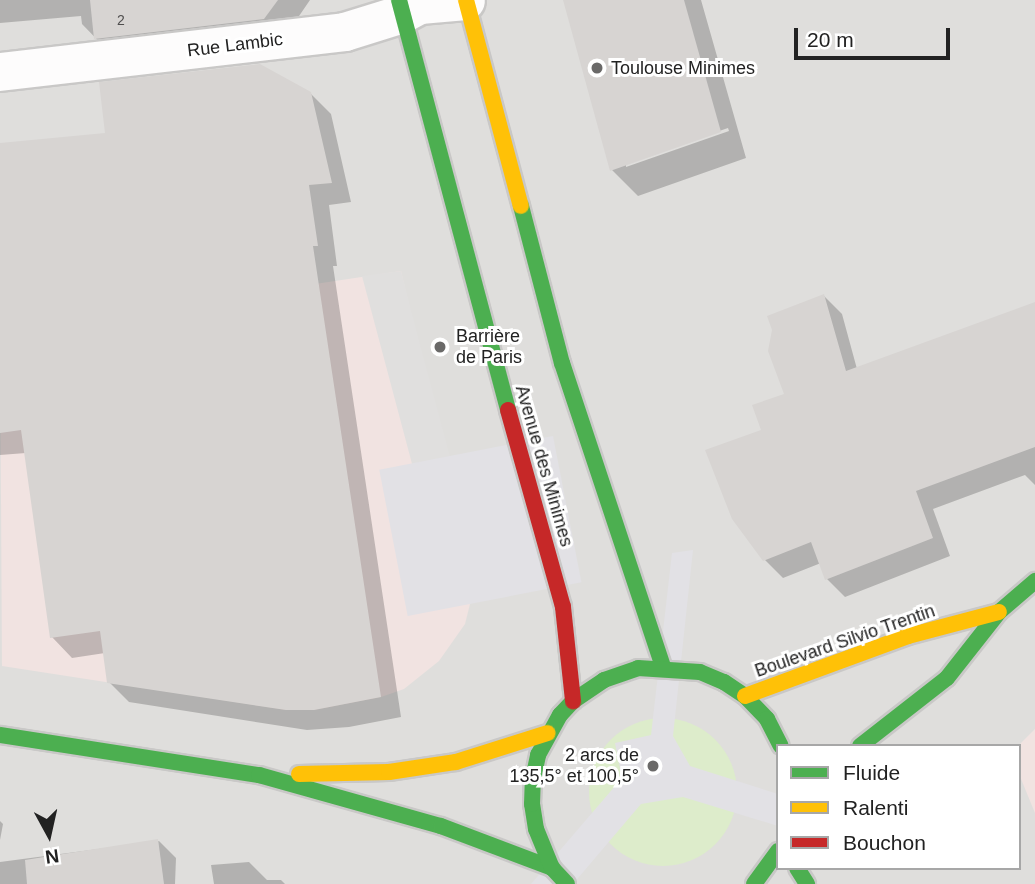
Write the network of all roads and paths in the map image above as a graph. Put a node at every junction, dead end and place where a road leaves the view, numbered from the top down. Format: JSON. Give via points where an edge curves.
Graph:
{"nodes":[{"id":1,"x":466,"y":0,"type":"edge"},
{"id":2,"x":401,"y":7,"type":"edge"},
{"id":3,"x":0,"y":72,"type":"edge"},
{"id":4,"x":1035,"y":582,"type":"edge"},
{"id":5,"x":999,"y":611,"type":"junction"},
{"id":6,"x":663,"y":667,"type":"junction"},
{"id":7,"x":745,"y":696,"type":"junction"},
{"id":8,"x":573,"y":701,"type":"junction"},
{"id":9,"x":548,"y":733,"type":"junction"},
{"id":10,"x":0,"y":735,"type":"edge"},
{"id":11,"x":780,"y":744,"type":"edge"},
{"id":12,"x":863,"y":744,"type":"edge"},
{"id":13,"x":259,"y":775,"type":"junction"},
{"id":14,"x":776,"y":854,"type":"edge"},
{"id":15,"x":552,"y":868,"type":"junction"},
{"id":16,"x":567,"y":884,"type":"edge"},
{"id":17,"x":754,"y":884,"type":"edge"}],
"edges":[{"from":1,"to":2,"type":"street","name":"Rue Lambic"},
{"from":1,"to":6,"type":"main road","via":[[562,363]]},
{"from":2,"to":3,"type":"street","name":"Rue Lambic","via":[[345,32]]},
{"from":2,"to":8,"type":"main road","name":"Avenue des Minimes","via":[[458,232],[563,607]]},
{"from":4,"to":5,"type":"main road","name":"Boulevard Silvio Trentin"},
{"from":5,"to":7,"type":"main road","name":"Boulevard Silvio Trentin","via":[[908,636]]},
{"from":5,"to":12,"type":"main road","name":"Boulevard Silvio Trentin","via":[[947,678]]},
{"from":6,"to":7,"type":"main road","via":[[700,672]]},
{"from":6,"to":8,"type":"main road","via":[[638,668],[604,680]]},
{"from":7,"to":11,"type":"main road","via":[[767,719]]},
{"from":8,"to":9,"type":"main road"},
{"from":9,"to":13,"type":"main road","via":[[456,762],[390,772]]},
{"from":9,"to":15,"type":"main road","via":[[533,779],[532,804],[536,829]]},
{"from":10,"to":13,"type":"main road"},
{"from":13,"to":15,"type":"main road","via":[[441,826]]},
{"from":14,"to":17,"type":"main road"},
{"from":15,"to":16,"type":"main road"}]}
